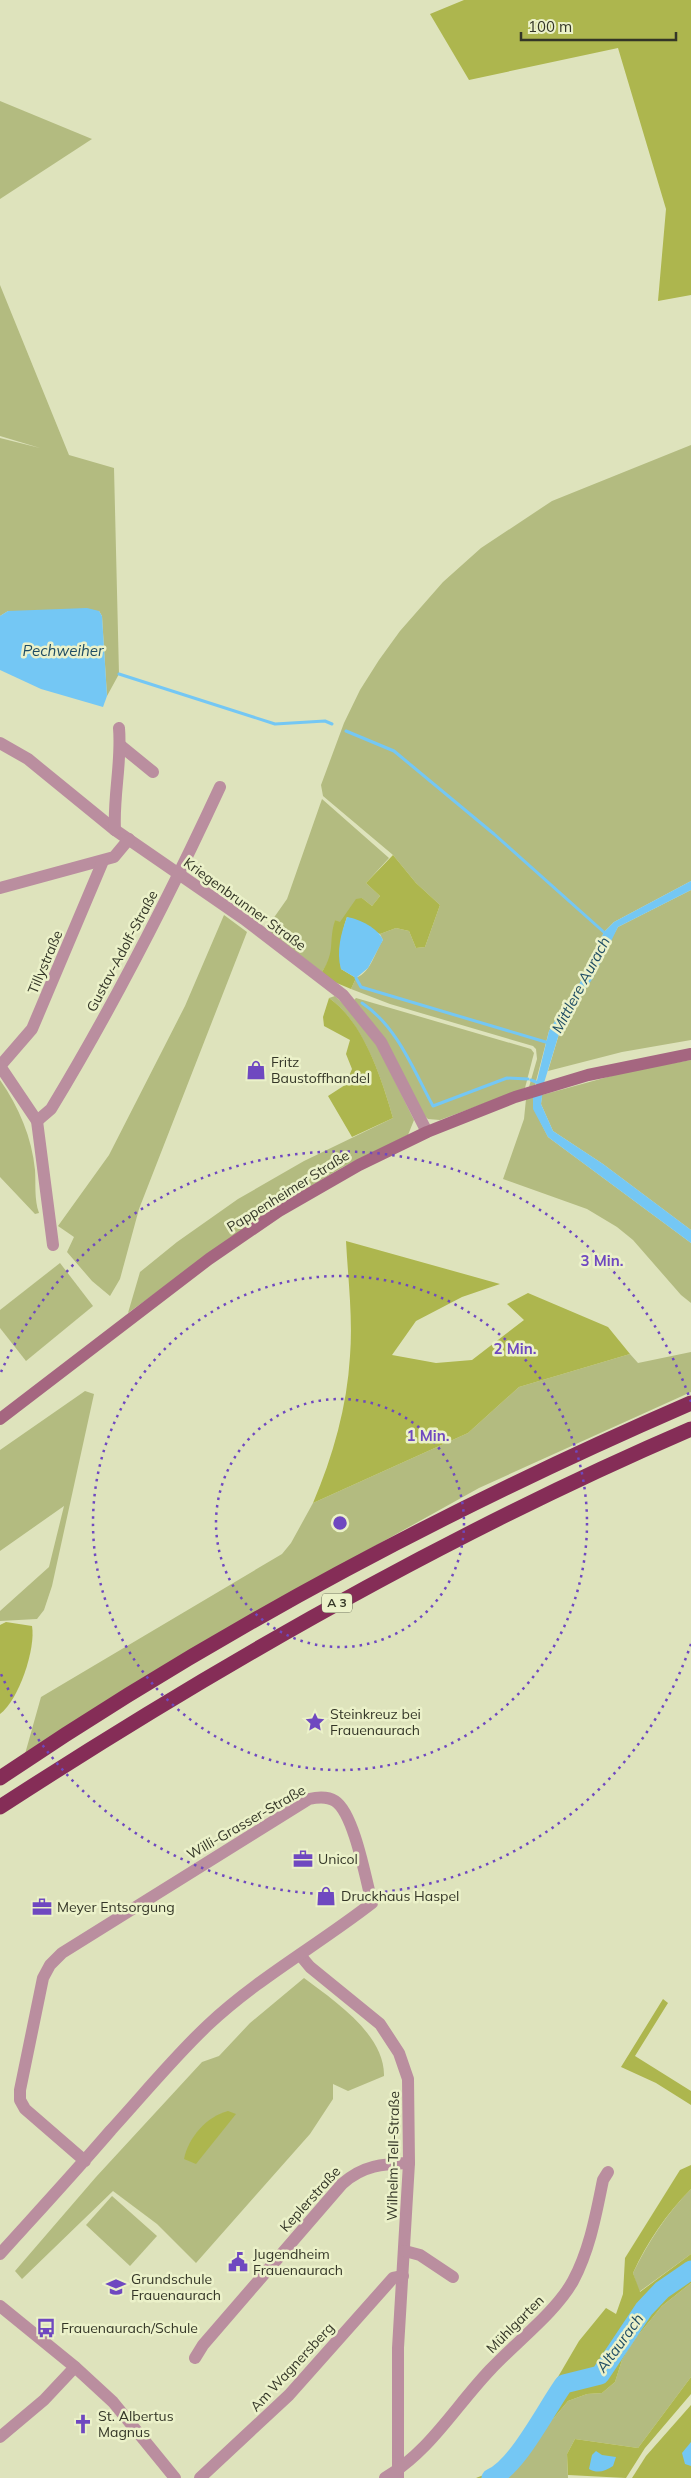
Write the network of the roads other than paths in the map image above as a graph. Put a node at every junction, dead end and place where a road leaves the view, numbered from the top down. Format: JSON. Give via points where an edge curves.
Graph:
{"nodes":[{"id":1,"x":119,"y":728,"type":"dead end"},
{"id":2,"x":0,"y":743,"type":"edge"},
{"id":3,"x":120,"y":746,"type":"junction"},
{"id":4,"x":153,"y":772,"type":"dead end"},
{"id":5,"x":220,"y":787,"type":"dead end"},
{"id":6,"x":115,"y":830,"type":"junction"},
{"id":7,"x":129,"y":839,"type":"junction"},
{"id":8,"x":103,"y":861,"type":"junction"},
{"id":9,"x":179,"y":875,"type":"junction"},
{"id":10,"x":0,"y":888,"type":"edge"},
{"id":11,"x":691,"y":1054,"type":"edge"},
{"id":12,"x":0,"y":1066,"type":"edge"},
{"id":13,"x":37,"y":1121,"type":"junction"},
{"id":14,"x":426,"y":1132,"type":"junction"},
{"id":15,"x":53,"y":1245,"type":"dead end"},
{"id":16,"x":691,"y":1403,"type":"edge"},
{"id":17,"x":0,"y":1419,"type":"edge"},
{"id":18,"x":691,"y":1429,"type":"edge"},
{"id":19,"x":0,"y":1778,"type":"edge"},
{"id":20,"x":0,"y":1808,"type":"edge"},
{"id":21,"x":300,"y":1955,"type":"junction"},
{"id":22,"x":85,"y":2161,"type":"junction"},
{"id":23,"x":409,"y":2163,"type":"junction"},
{"id":24,"x":608,"y":2172,"type":"dead end"},
{"id":25,"x":405,"y":2252,"type":"junction"},
{"id":26,"x":0,"y":2254,"type":"edge"},
{"id":27,"x":403,"y":2276,"type":"junction"},
{"id":28,"x":453,"y":2277,"type":"dead end"},
{"id":29,"x":0,"y":2306,"type":"edge"},
{"id":30,"x":195,"y":2358,"type":"dead end"},
{"id":31,"x":75,"y":2367,"type":"junction"},
{"id":32,"x":0,"y":2436,"type":"edge"},
{"id":33,"x":398,"y":2474,"type":"edge"},
{"id":34,"x":175,"y":2478,"type":"edge"},
{"id":35,"x":200,"y":2478,"type":"edge"},
{"id":36,"x":385,"y":2478,"type":"edge"}],
"edges":[{"from":1,"to":3,"type":"street"},
{"from":2,"to":6,"type":"street","name":"Kriegenbrunner Straße","via":[[28,759]]},
{"from":3,"to":4,"type":"street"},
{"from":3,"to":6,"type":"street"},
{"from":5,"to":9,"type":"street","name":"Gustav-Adolf-Straße"},
{"from":6,"to":7,"type":"street","name":"Kriegenbrunner Straße"},
{"from":7,"to":8,"type":"street","via":[[114,857]]},
{"from":7,"to":9,"type":"street","name":"Kriegenbrunner Straße"},
{"from":8,"to":10,"type":"street"},
{"from":8,"to":12,"type":"street","name":"Tillystraße","via":[[32,1029]]},
{"from":9,"to":13,"type":"street","name":"Gustav-Adolf-Straße","via":[[69,1078],[50,1108]]},
{"from":9,"to":14,"type":"street","name":"Kriegenbrunner Straße","via":[[343,995],[381,1042]]},
{"from":11,"to":14,"type":"street","name":"Pappenheimer Straße","via":[[588,1075],[515,1097]]},
{"from":12,"to":13,"type":"street"},
{"from":13,"to":15,"type":"street"},
{"from":14,"to":17,"type":"street","name":"Pappenheimer Straße","via":[[342,1174],[279,1211],[209,1259]]},
{"from":16,"to":19,"type":"highway","number":"A 3","via":[[568,1458],[370,1558],[169,1672]]},
{"from":18,"to":20,"type":"highway","number":"A 3","via":[[503,1516],[388,1575],[195,1684]]},
{"from":21,"to":22,"type":"street","name":"Willi-Grasser-Straße","via":[[239,1998],[209,2024]]},
{"from":21,"to":22,"type":"street","name":"Willi-Grasser-Straße","via":[[372,1903],[352,1828],[341,1807],[326,1797],[309,1799],[170,1884],[50,1965],[43,1978],[20,2100],[25,2109]]},
{"from":21,"to":23,"type":"street","name":"Wilhelm-Tell-Straße","via":[[310,1967],[371,2015],[394,2043],[410,2088]]},
{"from":22,"to":26,"type":"street","name":"Willi-Grasser-Straße"},
{"from":23,"to":25,"type":"street","name":"Wilhelm-Tell-Straße"},
{"from":23,"to":30,"type":"street","name":"Keplerstraße","via":[[369,2167],[342,2184]]},
{"from":24,"to":33,"type":"street","name":"Mühlgarten","via":[[603,2180],[590,2242],[572,2283],[560,2300],[490,2370],[443,2428]]},
{"from":25,"to":27,"type":"street","name":"Wilhelm-Tell-Straße"},
{"from":25,"to":28,"type":"street","via":[[420,2256]]},
{"from":27,"to":33,"type":"street","name":"Wilhelm-Tell-Straße","via":[[398,2348]]},
{"from":27,"to":35,"type":"street","name":"Am Wagnersberg","via":[[393,2278],[289,2395]]},
{"from":29,"to":31,"type":"street"},
{"from":31,"to":32,"type":"street","via":[[44,2400]]},
{"from":31,"to":34,"type":"street","via":[[113,2402]]},
{"from":33,"to":36,"type":"street","name":"Mühlgarten"}]}
